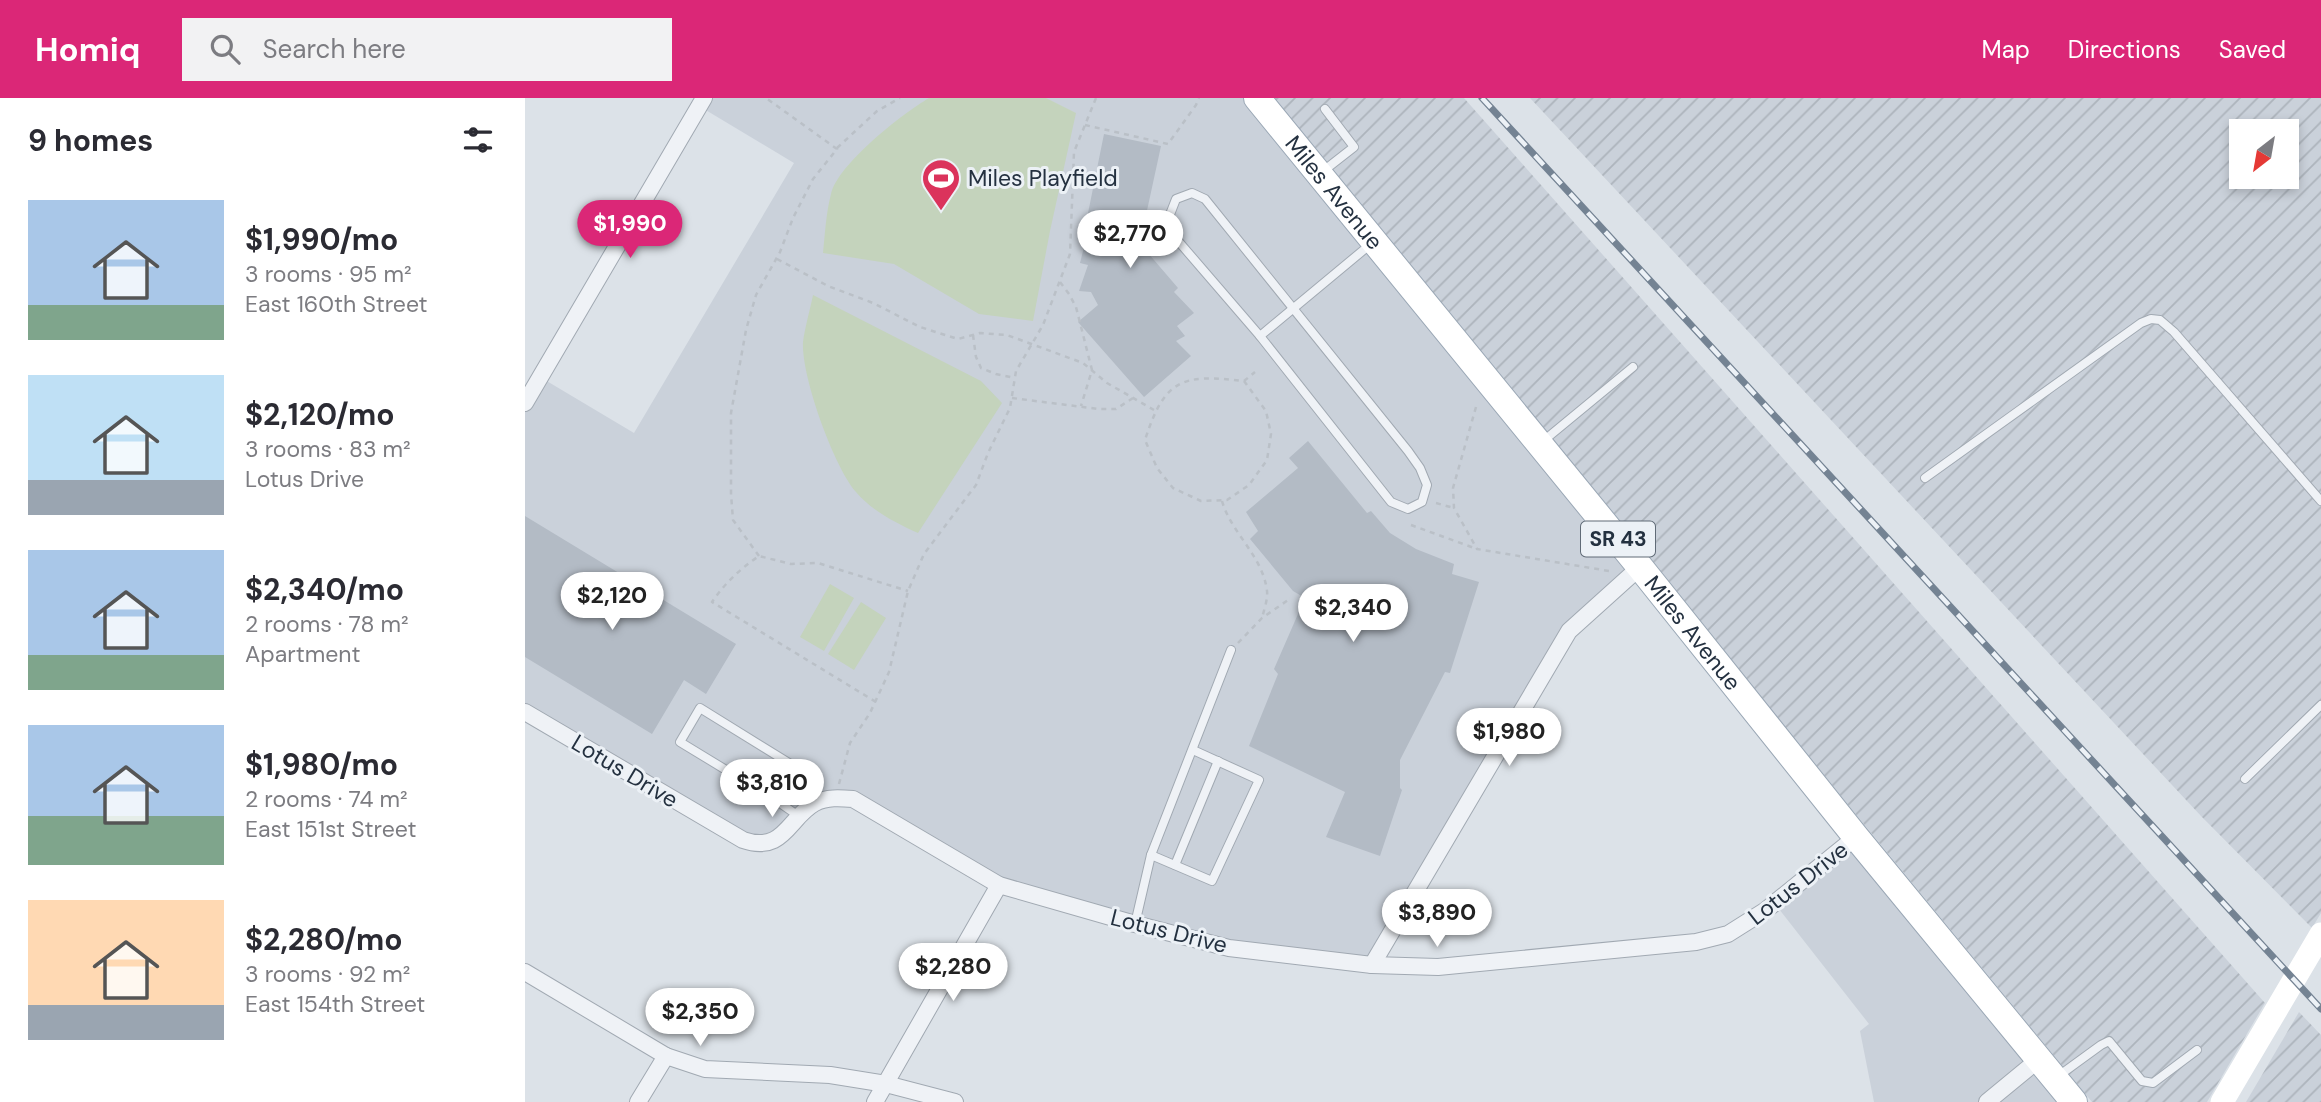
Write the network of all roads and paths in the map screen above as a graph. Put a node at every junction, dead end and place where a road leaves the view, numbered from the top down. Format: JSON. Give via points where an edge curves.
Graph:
{"nodes":[{"id":1,"x":767,"y":98,"type":"edge"},
{"id":2,"x":900,"y":98,"type":"edge"},
{"id":3,"x":1096,"y":98,"type":"edge"},
{"id":4,"x":1199,"y":98,"type":"edge"},
{"id":5,"x":1257,"y":98,"type":"edge"},
{"id":6,"x":696,"y":101,"type":"edge"},
{"id":7,"x":1325,"y":109,"type":"dead end"},
{"id":8,"x":1084,"y":125,"type":"junction"},
{"id":9,"x":837,"y":149,"type":"junction"},
{"id":10,"x":1319,"y":174,"type":"junction"},
{"id":11,"x":1374,"y":241,"type":"junction"},
{"id":12,"x":777,"y":259,"type":"junction"},
{"id":13,"x":1059,"y":282,"type":"junction"},
{"id":14,"x":1292,"y":309,"type":"junction"},
{"id":15,"x":973,"y":335,"type":"junction"},
{"id":16,"x":1260,"y":336,"type":"junction"},
{"id":17,"x":1033,"y":344,"type":"junction"},
{"id":18,"x":1633,"y":367,"type":"dead end"},
{"id":19,"x":1092,"y":370,"type":"junction"},
{"id":20,"x":1255,"y":372,"type":"dead end"},
{"id":21,"x":1015,"y":378,"type":"junction"},
{"id":22,"x":1244,"y":381,"type":"junction"},
{"id":23,"x":1012,"y":398,"type":"junction"},
{"id":24,"x":1133,"y":398,"type":"junction"},
{"id":25,"x":525,"y":403,"type":"edge"},
{"id":26,"x":1081,"y":406,"type":"junction"},
{"id":27,"x":1476,"y":407,"type":"dead end"},
{"id":28,"x":1154,"y":410,"type":"junction"},
{"id":29,"x":1540,"y":444,"type":"junction"},
{"id":30,"x":1925,"y":478,"type":"dead end"},
{"id":31,"x":1222,"y":500,"type":"junction"},
{"id":32,"x":2321,"y":501,"type":"edge"},
{"id":33,"x":1436,"y":503,"type":"dead end"},
{"id":34,"x":1454,"y":508,"type":"junction"},
{"id":35,"x":1411,"y":525,"type":"dead end"},
{"id":36,"x":1478,"y":549,"type":"junction"},
{"id":37,"x":759,"y":555,"type":"junction"},
{"id":38,"x":1640,"y":567,"type":"junction"},
{"id":39,"x":1609,"y":570,"type":"dead end"},
{"id":40,"x":908,"y":591,"type":"junction"},
{"id":41,"x":1291,"y":598,"type":"dead end"},
{"id":42,"x":1262,"y":618,"type":"junction"},
{"id":43,"x":1231,"y":650,"type":"joint"},
{"id":44,"x":876,"y":702,"type":"junction"},
{"id":45,"x":2321,"y":705,"type":"edge"},
{"id":46,"x":525,"y":712,"type":"edge"},
{"id":47,"x":1193,"y":750,"type":"junction"},
{"id":48,"x":1218,"y":761,"type":"junction"},
{"id":49,"x":2245,"y":779,"type":"dead end"},
{"id":50,"x":839,"y":784,"type":"dead end"},
{"id":51,"x":777,"y":801,"type":"junction"},
{"id":52,"x":800,"y":817,"type":"junction"},
{"id":53,"x":1856,"y":837,"type":"junction"},
{"id":54,"x":1151,"y":855,"type":"junction"},
{"id":55,"x":1175,"y":865,"type":"junction"},
{"id":56,"x":999,"y":885,"type":"junction"},
{"id":57,"x":1135,"y":924,"type":"junction"},
{"id":58,"x":2321,"y":934,"type":"edge"},
{"id":59,"x":1372,"y":965,"type":"junction"},
{"id":60,"x":525,"y":972,"type":"edge"},
{"id":61,"x":2197,"y":1050,"type":"dead end"},
{"id":62,"x":666,"y":1056,"type":"junction"},
{"id":63,"x":2046,"y":1069,"type":"junction"},
{"id":64,"x":886,"y":1084,"type":"junction"},
{"id":65,"x":638,"y":1102,"type":"edge"},
{"id":66,"x":876,"y":1102,"type":"edge"},
{"id":67,"x":955,"y":1102,"type":"edge"},
{"id":68,"x":1987,"y":1102,"type":"edge"},
{"id":69,"x":2074,"y":1102,"type":"edge"},
{"id":70,"x":2222,"y":1102,"type":"edge"}],
"edges":[{"from":1,"to":9,"type":"path"},
{"from":2,"to":9,"type":"path","via":[[877,111]]},
{"from":3,"to":8,"type":"path"},
{"from":4,"to":8,"type":"path","via":[[1168,144]]},
{"from":5,"to":10,"type":"main road","name":"Miles Avenue","number":"SR 43"},
{"from":6,"to":25,"type":"street"},
{"from":7,"to":10,"type":"lane","via":[[1354,147]]},
{"from":8,"to":13,"type":"path","via":[[1074,152],[1070,254]]},
{"from":9,"to":12,"type":"path","via":[[813,178]]},
{"from":10,"to":11,"type":"main road","name":"Miles Avenue","number":"SR 43"},
{"from":11,"to":14,"type":"lane"},
{"from":11,"to":29,"type":"main road","name":"Miles Avenue","number":"SR 43"},
{"from":12,"to":15,"type":"path","via":[[920,327],[958,339]]},
{"from":12,"to":37,"type":"path","via":[[756,295],[731,413],[733,520]]},
{"from":13,"to":17,"type":"path"},
{"from":13,"to":19,"type":"path","via":[[1076,307]]},
{"from":14,"to":16,"type":"lane"},
{"from":14,"to":16,"type":"lane","via":[[1205,199],[1192,192],[1176,199],[1169,217],[1173,235]]},
{"from":14,"to":16,"type":"lane","via":[[1420,468],[1427,485],[1422,502],[1408,509],[1391,502]]},
{"from":15,"to":17,"type":"path","via":[[1007,335]]},
{"from":15,"to":21,"type":"path","via":[[981,368]]},
{"from":17,"to":19,"type":"path"},
{"from":17,"to":21,"type":"path"},
{"from":18,"to":29,"type":"lane"},
{"from":19,"to":24,"type":"path"},
{"from":19,"to":26,"type":"path"},
{"from":20,"to":22,"type":"path"},
{"from":21,"to":23,"type":"path"},
{"from":22,"to":28,"type":"path","via":[[1206,377],[1176,384]]},
{"from":22,"to":31,"type":"path","via":[[1266,411],[1271,434],[1267,460],[1249,485]]},
{"from":23,"to":26,"type":"path"},
{"from":23,"to":40,"type":"path","via":[[976,485],[924,554]]},
{"from":24,"to":26,"type":"path","via":[[1116,409]]},
{"from":24,"to":28,"type":"path"},
{"from":27,"to":34,"type":"path","via":[[1453,488]]},
{"from":28,"to":31,"type":"path","via":[[1145,440],[1157,468],[1173,488],[1201,501]]},
{"from":29,"to":38,"type":"main road","name":"Miles Avenue","number":"SR 43"},
{"from":30,"to":32,"type":"lane","via":[[2095,354],[2151,319],[2174,331]]},
{"from":31,"to":42,"type":"path","via":[[1225,513],[1260,567],[1268,592]]},
{"from":33,"to":34,"type":"path"},
{"from":34,"to":36,"type":"path"},
{"from":35,"to":36,"type":"path"},
{"from":36,"to":39,"type":"path"},
{"from":37,"to":40,"type":"path","via":[[791,564],[818,564]]},
{"from":37,"to":44,"type":"path","via":[[724,585],[712,603]]},
{"from":38,"to":53,"type":"main road","name":"Miles Avenue","number":"SR 43"},
{"from":38,"to":59,"type":"street","via":[[1569,631]]},
{"from":40,"to":44,"type":"path","via":[[889,672]]},
{"from":41,"to":42,"type":"path"},
{"from":42,"to":43,"type":"path"},
{"from":43,"to":47,"type":"lane"},
{"from":44,"to":50,"type":"path","via":[[850,743]]},
{"from":45,"to":49,"type":"lane"},
{"from":46,"to":52,"type":"street","name":"Lotus Drive","via":[[743,840],[754,844],[780,837]]},
{"from":47,"to":48,"type":"lane"},
{"from":47,"to":54,"type":"lane"},
{"from":48,"to":55,"type":"lane"},
{"from":48,"to":55,"type":"lane","via":[[1259,780],[1212,881]]},
{"from":51,"to":51,"type":"lane","via":[[680,741],[700,708],[797,768]]},
{"from":51,"to":52,"type":"lane"},
{"from":52,"to":56,"type":"street","name":"Lotus Drive","via":[[815,803],[853,799]]},
{"from":53,"to":59,"type":"street","name":"Lotus Drive","via":[[1766,911],[1728,934],[1696,942],[1438,967]]},
{"from":53,"to":63,"type":"main road","name":"Miles Avenue","number":"SR 43"},
{"from":54,"to":55,"type":"lane"},
{"from":54,"to":57,"type":"lane"},
{"from":56,"to":57,"type":"street","name":"Lotus Drive"},
{"from":56,"to":64,"type":"street"},
{"from":57,"to":59,"type":"street","name":"Lotus Drive","via":[[1229,948]]},
{"from":58,"to":70,"type":"street"},
{"from":60,"to":62,"type":"street"},
{"from":61,"to":63,"type":"lane","via":[[2153,1083],[2142,1081],[2109,1041]]},
{"from":62,"to":64,"type":"street","via":[[705,1069],[830,1075]]},
{"from":62,"to":65,"type":"street"},
{"from":63,"to":68,"type":"street"},
{"from":63,"to":69,"type":"main road","name":"Miles Avenue","number":"SR 43"},
{"from":64,"to":66,"type":"street"},
{"from":64,"to":67,"type":"street"}]}
